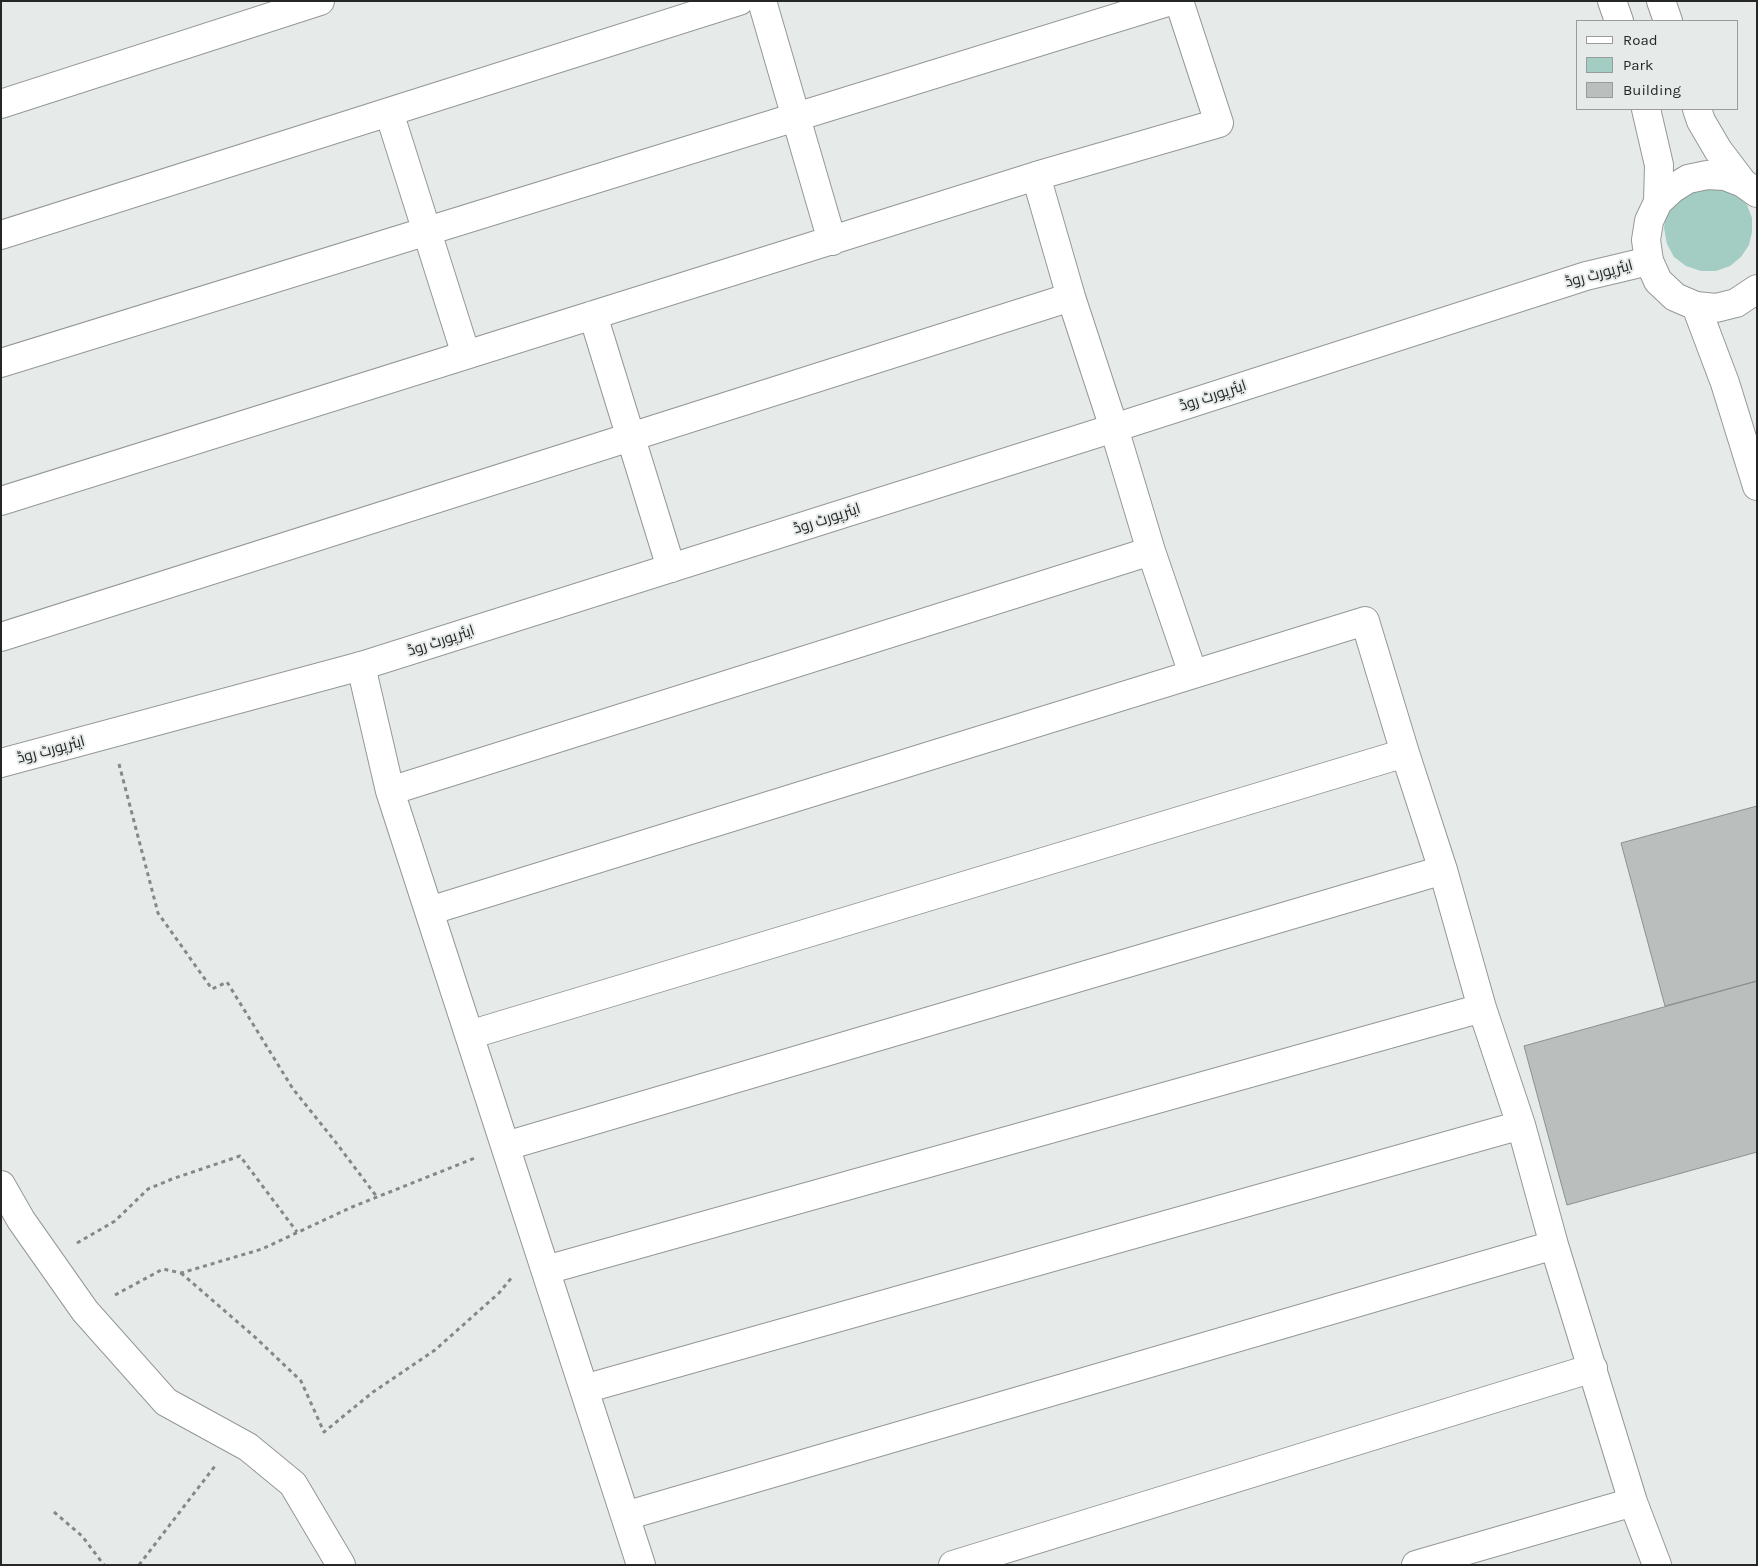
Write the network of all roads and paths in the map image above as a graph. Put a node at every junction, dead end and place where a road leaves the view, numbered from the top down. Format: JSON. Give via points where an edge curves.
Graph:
{"nodes":[{"id":1,"x":320,"y":1,"type":"edge"},
{"id":2,"x":738,"y":1,"type":"edge"},
{"id":3,"x":762,"y":1,"type":"edge"},
{"id":4,"x":1171,"y":1,"type":"edge"},
{"id":5,"x":1179,"y":1,"type":"edge"},
{"id":6,"x":1612,"y":1,"type":"edge"},
{"id":7,"x":1662,"y":1,"type":"edge"},
{"id":8,"x":667,"y":12,"type":"edge"},
{"id":9,"x":1619,"y":20,"type":"edge"},
{"id":10,"x":1668,"y":20,"type":"edge"},
{"id":11,"x":1,"y":104,"type":"edge"},
{"id":12,"x":1646,"y":110,"type":"edge"},
{"id":13,"x":1697,"y":110,"type":"edge"},
{"id":14,"x":390,"y":112,"type":"junction"},
{"id":15,"x":795,"y":118,"type":"junction"},
{"id":16,"x":1036,"y":176,"type":"junction"},
{"id":17,"x":1750,"y":188,"type":"edge"},
{"id":18,"x":1658,"y":202,"type":"junction"},
{"id":19,"x":428,"y":231,"type":"junction"},
{"id":20,"x":1,"y":235,"type":"edge"},
{"id":21,"x":832,"y":241,"type":"junction"},
{"id":22,"x":1648,"y":260,"type":"junction"},
{"id":23,"x":1757,"y":290,"type":"edge"},
{"id":24,"x":1071,"y":297,"type":"junction"},
{"id":25,"x":1696,"y":306,"type":"junction"},
{"id":26,"x":593,"y":315,"type":"junction"},
{"id":27,"x":466,"y":355,"type":"junction"},
{"id":28,"x":1,"y":363,"type":"edge"},
{"id":29,"x":1114,"y":428,"type":"junction"},
{"id":30,"x":631,"y":437,"type":"junction"},
{"id":31,"x":1757,"y":486,"type":"edge"},
{"id":32,"x":1,"y":501,"type":"edge"},
{"id":33,"x":1151,"y":551,"type":"junction"},
{"id":34,"x":671,"y":568,"type":"junction"},
{"id":35,"x":1,"y":637,"type":"edge"},
{"id":36,"x":361,"y":666,"type":"junction"},
{"id":37,"x":1194,"y":674,"type":"junction"},
{"id":38,"x":111,"y":734,"type":"junction"},
{"id":39,"x":1405,"y":753,"type":"junction"},
{"id":40,"x":1,"y":763,"type":"edge"},
{"id":41,"x":390,"y":791,"type":"junction"},
{"id":42,"x":1443,"y":870,"type":"junction"},
{"id":43,"x":429,"y":911,"type":"junction"},
{"id":44,"x":1482,"y":1008,"type":"junction"},
{"id":45,"x":469,"y":1034,"type":"junction"},
{"id":46,"x":1521,"y":1125,"type":"junction"},
{"id":47,"x":506,"y":1146,"type":"junction"},
{"id":48,"x":1,"y":1185,"type":"edge"},
{"id":49,"x":377,"y":1197,"type":"junction"},
{"id":50,"x":297,"y":1232,"type":"junction"},
{"id":51,"x":1554,"y":1245,"type":"junction"},
{"id":52,"x":542,"y":1258,"type":"junction"},
{"id":53,"x":48,"y":1259,"type":"junction"},
{"id":54,"x":181,"y":1273,"type":"junction"},
{"id":55,"x":84,"y":1311,"type":"junction"},
{"id":56,"x":1593,"y":1368,"type":"junction"},
{"id":57,"x":584,"y":1389,"type":"junction"},
{"id":58,"x":235,"y":1440,"type":"junction"},
{"id":59,"x":1634,"y":1502,"type":"junction"},
{"id":60,"x":54,"y":1512,"type":"dead end"},
{"id":61,"x":626,"y":1516,"type":"junction"},
{"id":62,"x":104,"y":1565,"type":"edge"},
{"id":63,"x":139,"y":1565,"type":"edge"},
{"id":64,"x":341,"y":1565,"type":"edge"},
{"id":65,"x":641,"y":1565,"type":"edge"},
{"id":66,"x":953,"y":1565,"type":"edge"},
{"id":67,"x":1416,"y":1565,"type":"edge"},
{"id":68,"x":1657,"y":1565,"type":"edge"}],
"edges":[{"from":1,"to":11,"type":"street"},
{"from":2,"to":8,"type":"street"},
{"from":3,"to":15,"type":"street"},
{"from":4,"to":15,"type":"street"},
{"from":5,"to":16,"type":"street","via":[[1219,123]]},
{"from":6,"to":9,"type":"street"},
{"from":7,"to":10,"type":"street"},
{"from":8,"to":14,"type":"street"},
{"from":12,"to":18,"type":"street","via":[[1660,165]]},
{"from":13,"to":17,"type":"street","via":[[1718,150]]},
{"from":14,"to":19,"type":"street"},
{"from":14,"to":20,"type":"street"},
{"from":15,"to":19,"type":"street"},
{"from":15,"to":21,"type":"street"},
{"from":16,"to":21,"type":"street"},
{"from":16,"to":24,"type":"street"},
{"from":17,"to":18,"type":"street","via":[[1726,176],[1707,175],[1688,179]]},
{"from":18,"to":22,"type":"street","via":[[1647,230]]},
{"from":19,"to":27,"type":"street"},
{"from":19,"to":28,"type":"street"},
{"from":21,"to":26,"type":"street"},
{"from":22,"to":25,"type":"street","via":[[1658,281],[1675,297]]},
{"from":22,"to":29,"type":"street","name":"ایئرپورٹ روڈ","via":[[1586,276]]},
{"from":23,"to":25,"type":"street","via":[[1736,303],[1716,308]]},
{"from":24,"to":29,"type":"street"},
{"from":24,"to":30,"type":"street"},
{"from":25,"to":31,"type":"street","via":[[1725,383]]},
{"from":26,"to":27,"type":"street"},
{"from":26,"to":30,"type":"street"},
{"from":27,"to":32,"type":"street"},
{"from":29,"to":33,"type":"street"},
{"from":29,"to":34,"type":"street","name":"ایئرپورٹ روڈ"},
{"from":30,"to":34,"type":"street"},
{"from":30,"to":35,"type":"street"},
{"from":33,"to":37,"type":"street"},
{"from":33,"to":41,"type":"street"},
{"from":34,"to":36,"type":"street","name":"ایئرپورٹ روڈ"},
{"from":36,"to":38,"type":"street","name":"ایئرپورٹ روڈ"},
{"from":36,"to":41,"type":"street"},
{"from":37,"to":39,"type":"street","via":[[1365,621]]},
{"from":37,"to":43,"type":"street"},
{"from":38,"to":40,"type":"street","name":"ایئرپورٹ روڈ"},
{"from":38,"to":49,"type":"path","via":[[158,913],[212,989],[227,982],[293,1089]]},
{"from":39,"to":42,"type":"street"},
{"from":39,"to":45,"type":"street"},
{"from":41,"to":43,"type":"street"},
{"from":42,"to":44,"type":"street"},
{"from":42,"to":47,"type":"street"},
{"from":43,"to":45,"type":"street"},
{"from":44,"to":46,"type":"street"},
{"from":44,"to":52,"type":"street"},
{"from":45,"to":47,"type":"street"},
{"from":46,"to":51,"type":"street"},
{"from":46,"to":57,"type":"street"},
{"from":47,"to":49,"type":"path"},
{"from":47,"to":52,"type":"street"},
{"from":48,"to":53,"type":"street"},
{"from":49,"to":50,"type":"path"},
{"from":50,"to":53,"type":"path","via":[[240,1156],[148,1189],[115,1222]]},
{"from":50,"to":54,"type":"path","via":[[262,1248]]},
{"from":51,"to":56,"type":"street"},
{"from":51,"to":61,"type":"street"},
{"from":52,"to":54,"type":"path","via":[[435,1350],[373,1392],[324,1432],[301,1381]]},
{"from":52,"to":57,"type":"street"},
{"from":53,"to":55,"type":"street"},
{"from":54,"to":55,"type":"path","via":[[163,1270]]},
{"from":55,"to":58,"type":"street","via":[[166,1402]]},
{"from":56,"to":59,"type":"street"},
{"from":56,"to":66,"type":"street"},
{"from":57,"to":61,"type":"street"},
{"from":58,"to":63,"type":"path"},
{"from":58,"to":64,"type":"street","via":[[293,1484]]},
{"from":59,"to":67,"type":"street"},
{"from":59,"to":68,"type":"street"},
{"from":60,"to":62,"type":"path","via":[[82,1536]]},
{"from":61,"to":65,"type":"street"}]}
